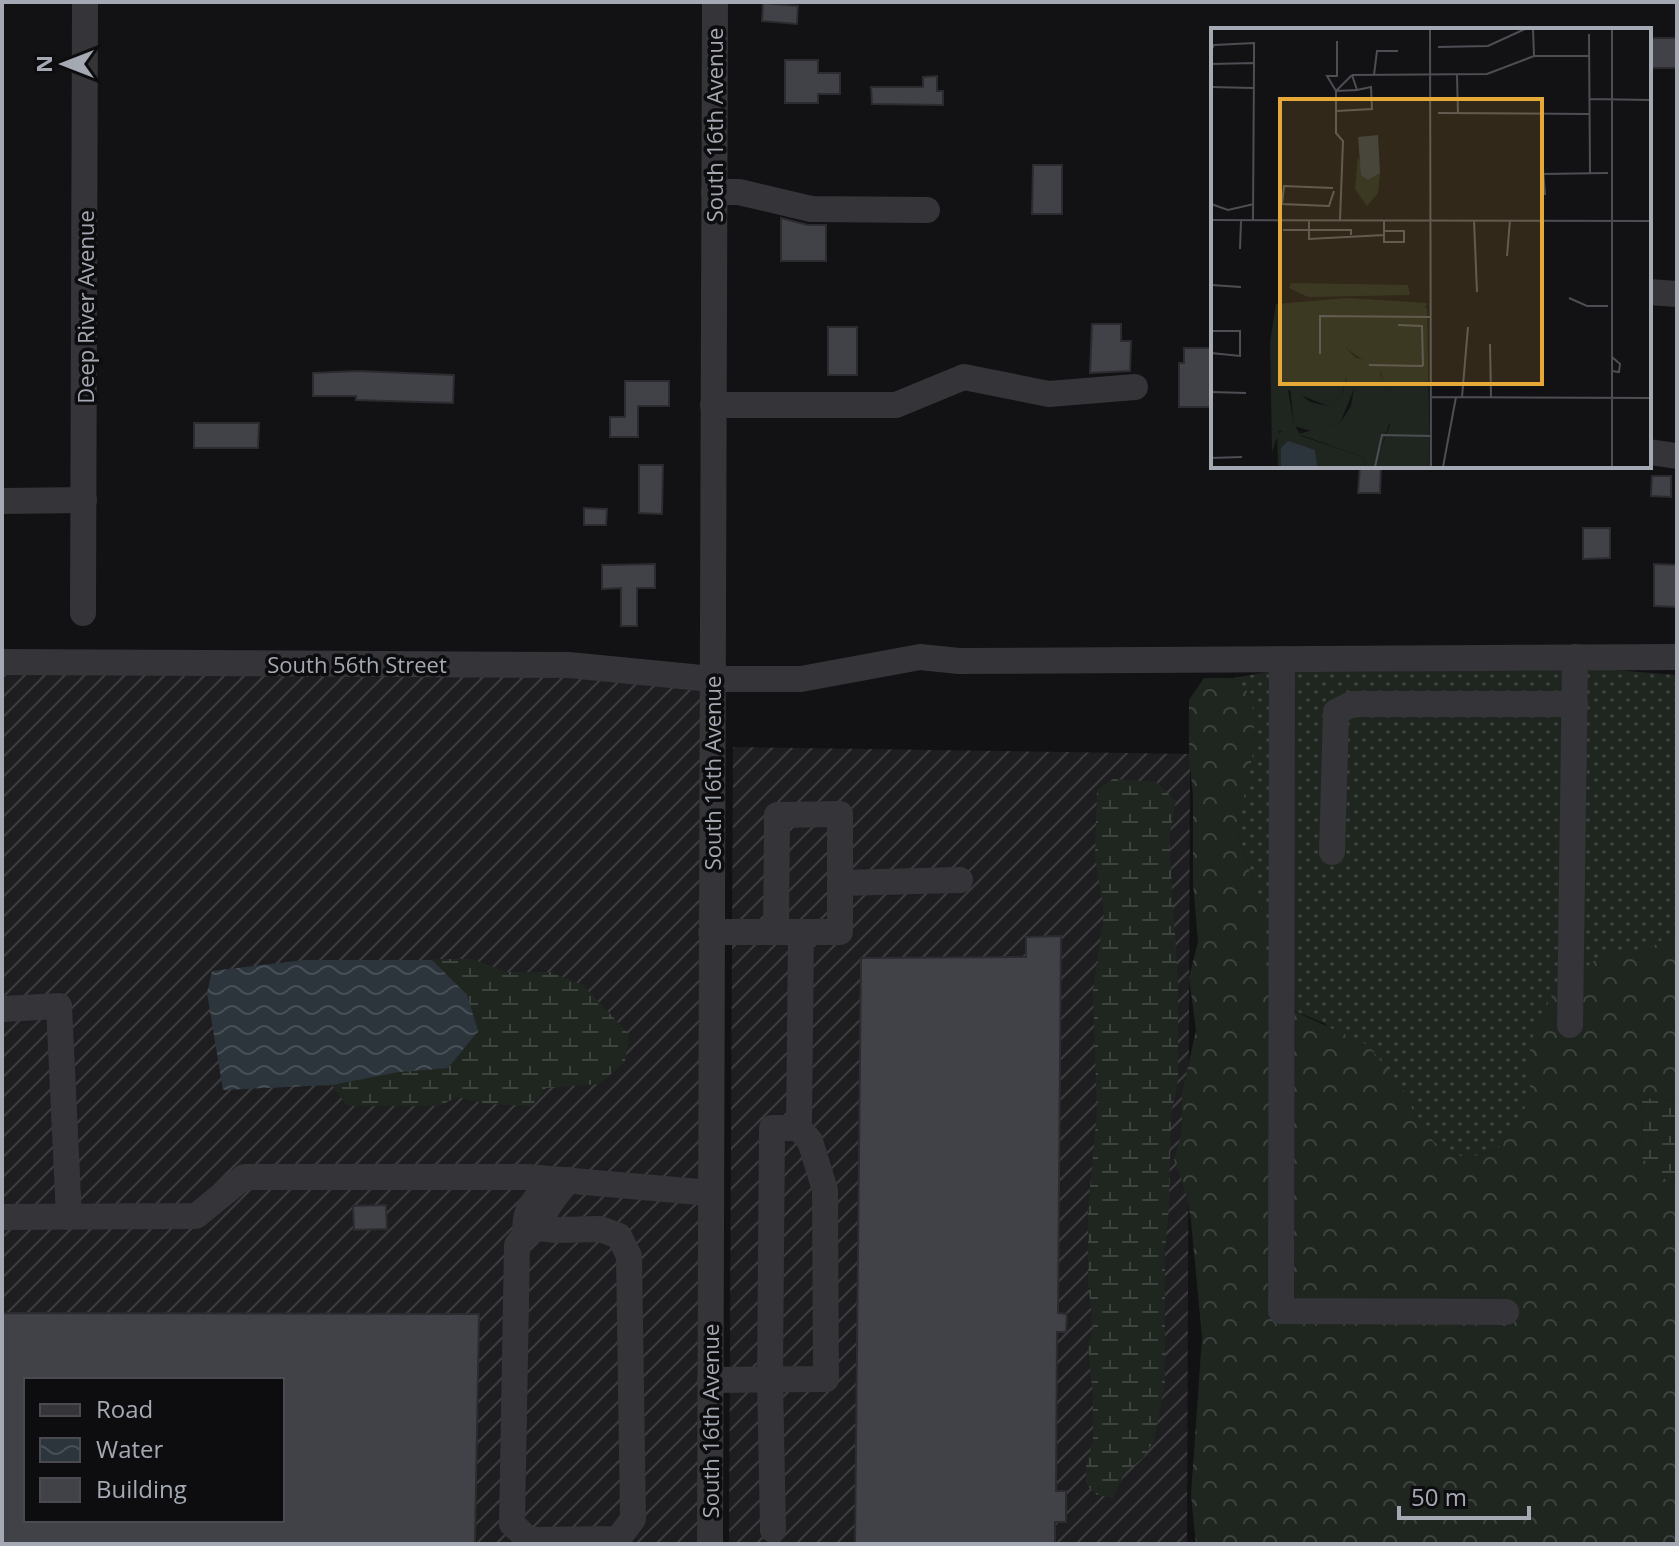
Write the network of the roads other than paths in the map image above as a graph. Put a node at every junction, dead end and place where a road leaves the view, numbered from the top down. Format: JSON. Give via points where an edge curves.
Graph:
{"nodes":[{"id":1,"x":85,"y":2,"type":"edge"},
{"id":2,"x":715,"y":2,"type":"edge"},
{"id":3,"x":714,"y":192,"type":"junction"},
{"id":4,"x":927,"y":210,"type":"dead end"},
{"id":5,"x":1651,"y":292,"type":"edge"},
{"id":6,"x":1677,"y":294,"type":"edge"},
{"id":7,"x":1135,"y":387,"type":"dead end"},
{"id":8,"x":713,"y":405,"type":"junction"},
{"id":9,"x":1651,"y":452,"type":"edge"},
{"id":10,"x":1677,"y":456,"type":"edge"},
{"id":11,"x":84,"y":500,"type":"junction"},
{"id":12,"x":2,"y":501,"type":"edge"},
{"id":13,"x":83,"y":613,"type":"dead end"},
{"id":14,"x":1575,"y":657,"type":"junction"},
{"id":15,"x":1677,"y":657,"type":"edge"},
{"id":16,"x":1282,"y":659,"type":"junction"},
{"id":17,"x":2,"y":662,"type":"edge"},
{"id":18,"x":712,"y":679,"type":"junction"},
{"id":19,"x":1575,"y":704,"type":"junction"},
{"id":20,"x":1332,"y":852,"type":"dead end"},
{"id":21,"x":960,"y":880,"type":"dead end"},
{"id":22,"x":841,"y":883,"type":"junction"},
{"id":23,"x":711,"y":932,"type":"junction"},
{"id":24,"x":788,"y":932,"type":"junction"},
{"id":25,"x":2,"y":1009,"type":"edge"},
{"id":26,"x":1570,"y":1025,"type":"dead end"},
{"id":27,"x":799,"y":1128,"type":"junction"},
{"id":28,"x":560,"y":1179,"type":"junction"},
{"id":29,"x":711,"y":1193,"type":"junction"},
{"id":30,"x":2,"y":1217,"type":"edge"},
{"id":31,"x":69,"y":1217,"type":"junction"},
{"id":32,"x":533,"y":1231,"type":"junction"},
{"id":33,"x":1506,"y":1312,"type":"dead end"},
{"id":34,"x":710,"y":1380,"type":"junction"},
{"id":35,"x":770,"y":1380,"type":"junction"},
{"id":36,"x":773,"y":1530,"type":"dead end"},
{"id":37,"x":710,"y":1544,"type":"edge"}],
"edges":[{"from":1,"to":11,"type":"street","name":"Deep River Avenue"},
{"from":2,"to":3,"type":"street","name":"South 16th Avenue"},
{"from":3,"to":4,"type":"street","via":[[739,192],[811,209]]},
{"from":3,"to":8,"type":"street","name":"South 16th Avenue"},
{"from":5,"to":6,"type":"street"},
{"from":7,"to":8,"type":"street","via":[[1049,394],[964,377],[896,405]]},
{"from":8,"to":18,"type":"street","name":"South 16th Avenue"},
{"from":9,"to":10,"type":"street"},
{"from":11,"to":12,"type":"street"},
{"from":11,"to":13,"type":"street","name":"Deep River Avenue"},
{"from":14,"to":15,"type":"street","name":"South 56th Street"},
{"from":14,"to":16,"type":"street","name":"South 56th Street"},
{"from":14,"to":19,"type":"street"},
{"from":16,"to":18,"type":"street","name":"South 56th Street","via":[[920,657],[801,679]]},
{"from":16,"to":33,"type":"street","via":[[1281,1311]]},
{"from":17,"to":18,"type":"street","name":"South 56th Street","via":[[569,665]]},
{"from":18,"to":23,"type":"street","name":"South 16th Avenue"},
{"from":19,"to":20,"type":"street","via":[[1352,704],[1336,712]]},
{"from":19,"to":26,"type":"street"},
{"from":21,"to":22,"type":"street"},
{"from":22,"to":24,"type":"street","via":[[840,932]]},
{"from":22,"to":24,"type":"street","via":[[840,814],[777,815]]},
{"from":23,"to":24,"type":"street"},
{"from":23,"to":29,"type":"street","name":"South 16th Avenue"},
{"from":24,"to":27,"type":"street"},
{"from":25,"to":31,"type":"street","via":[[59,1006]]},
{"from":27,"to":35,"type":"street","via":[[772,1128]]},
{"from":27,"to":35,"type":"street","via":[[810,1141],[825,1190],[826,1379]]},
{"from":28,"to":29,"type":"street"},
{"from":28,"to":31,"type":"street","via":[[244,1177],[196,1216]]},
{"from":28,"to":32,"type":"street","via":[[529,1208],[524,1220]]},
{"from":29,"to":34,"type":"street","name":"South 16th Avenue"},
{"from":30,"to":31,"type":"street"},
{"from":32,"to":32,"type":"street","via":[[517,1245],[512,1524],[529,1540],[618,1539],[633,1519],[629,1256],[619,1236],[600,1229]]},
{"from":34,"to":35,"type":"street"},
{"from":34,"to":37,"type":"street","name":"South 16th Avenue"},
{"from":35,"to":36,"type":"street"}]}
